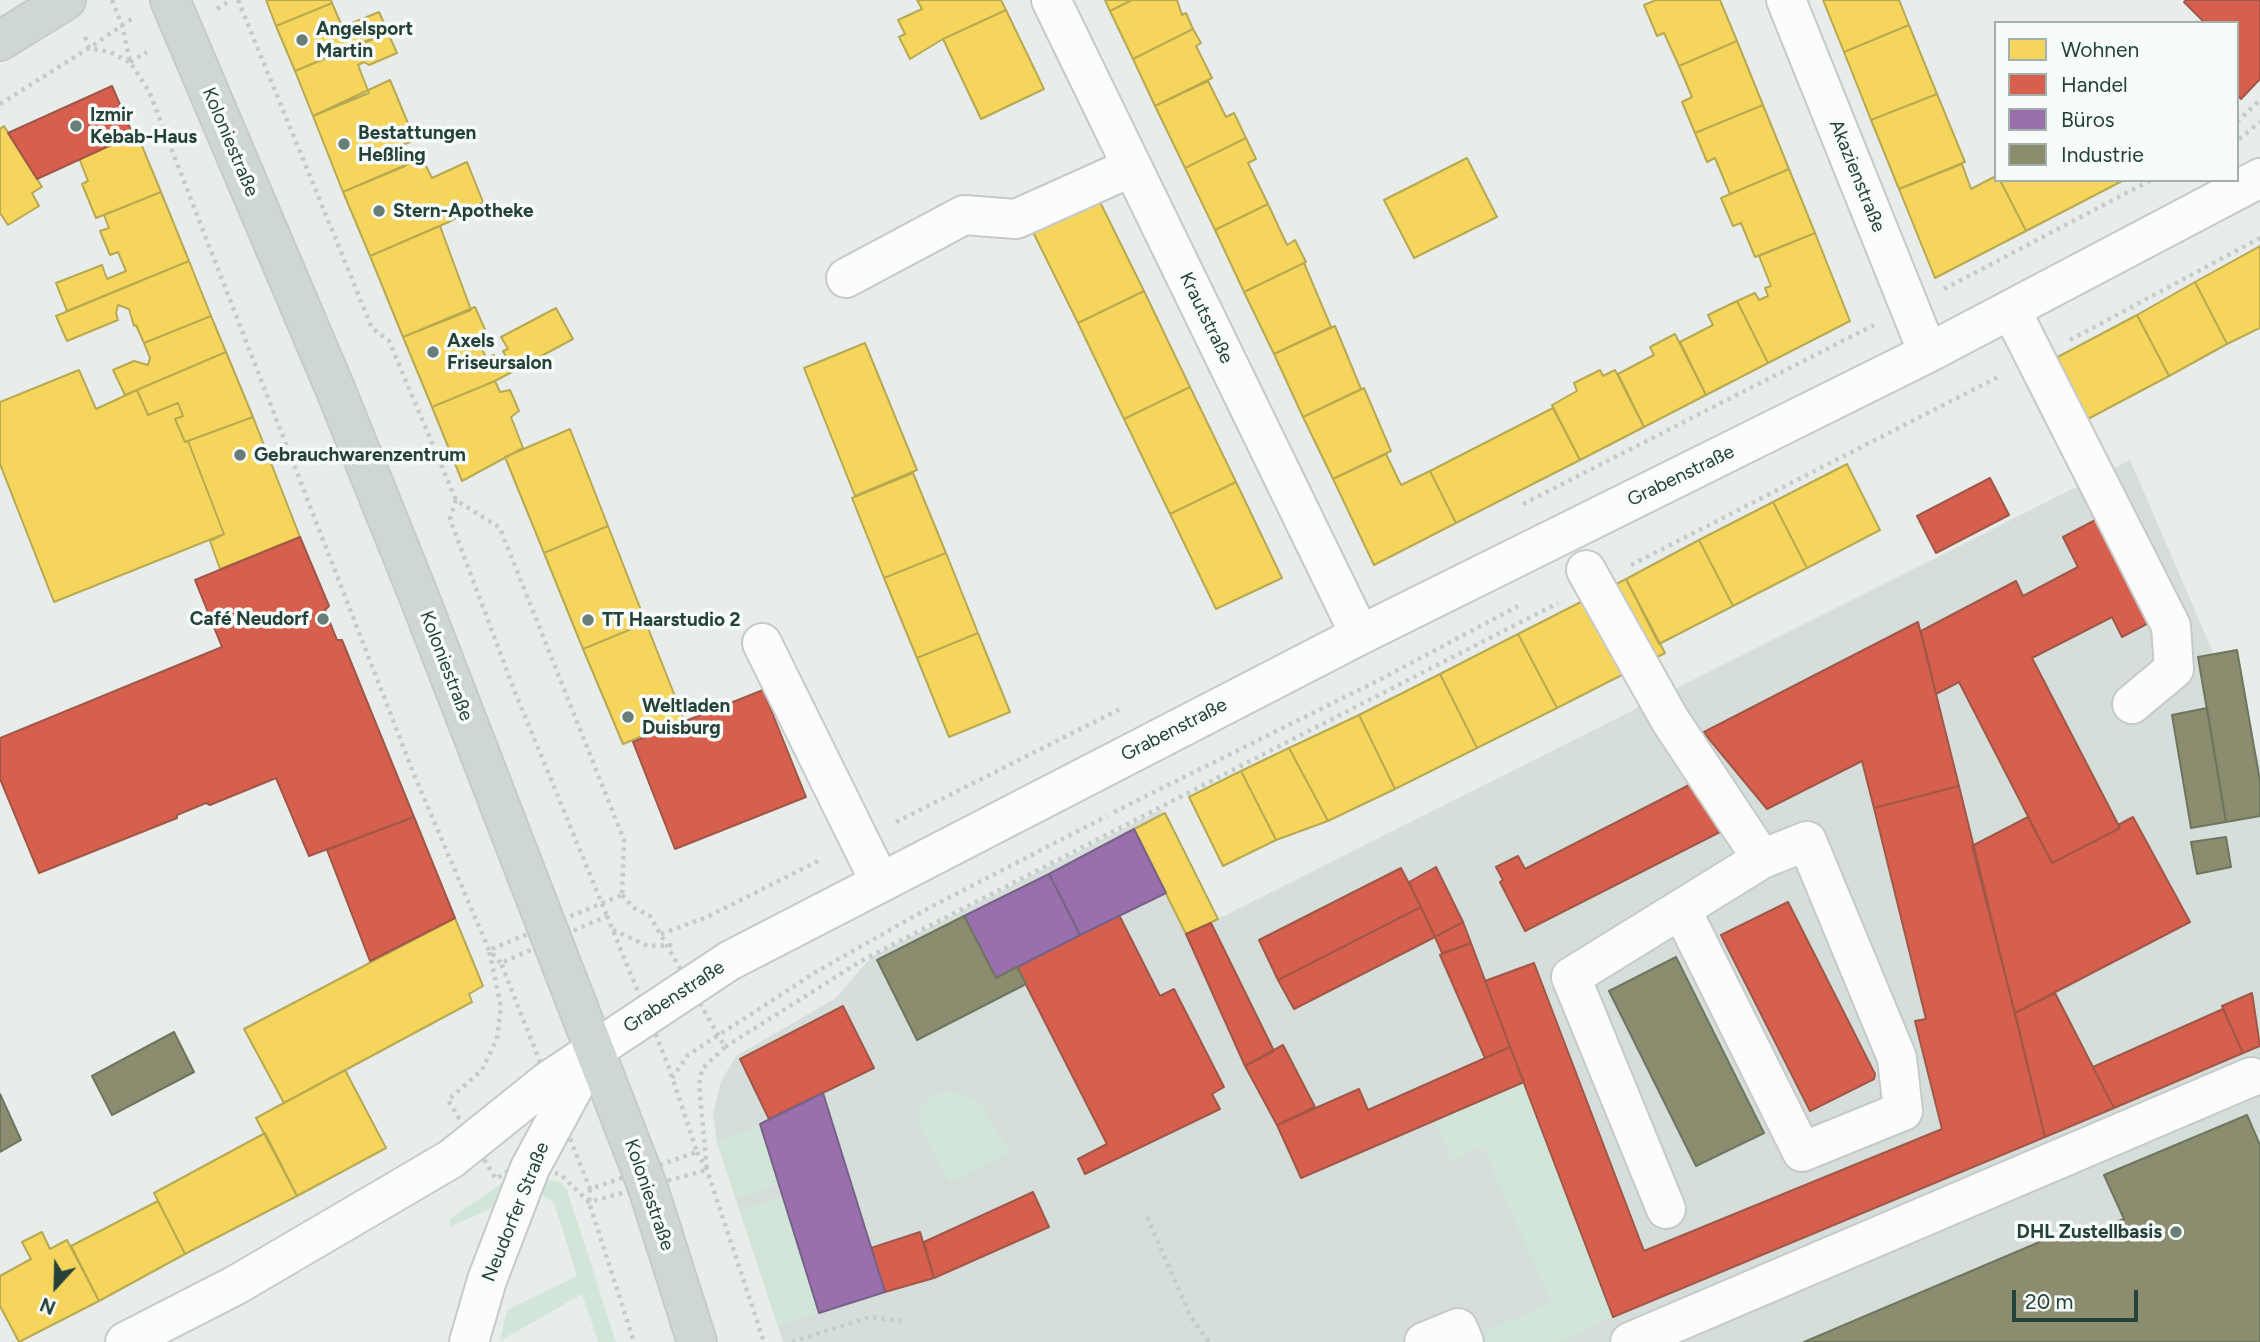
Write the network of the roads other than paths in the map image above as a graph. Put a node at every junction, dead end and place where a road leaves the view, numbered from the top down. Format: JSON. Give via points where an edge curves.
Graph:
{"nodes":[{"id":1,"x":66,"y":0,"type":"edge"},
{"id":2,"x":1051,"y":0,"type":"edge"},
{"id":3,"x":1786,"y":0,"type":"edge"},
{"id":4,"x":155,"y":6,"type":"edge"},
{"id":5,"x":0,"y":41,"type":"edge"},
{"id":6,"x":1132,"y":167,"type":"junction"},
{"id":7,"x":2260,"y":178,"type":"edge"},
{"id":8,"x":846,"y":278,"type":"dead end"},
{"id":9,"x":2011,"y":310,"type":"junction"},
{"id":10,"x":1928,"y":353,"type":"junction"},
{"id":11,"x":1603,"y":570,"type":"road end"},
{"id":12,"x":1360,"y":635,"type":"junction"},
{"id":13,"x":762,"y":643,"type":"dead end"},
{"id":14,"x":2132,"y":704,"type":"dead end"},
{"id":15,"x":1762,"y":859,"type":"junction"},
{"id":16,"x":880,"y":882,"type":"junction"},
{"id":17,"x":1681,"y":909,"type":"junction"},
{"id":18,"x":595,"y":1049,"type":"junction"},
{"id":19,"x":2251,"y":1077,"type":"dead end"},
{"id":20,"x":1666,"y":1209,"type":"dead end"},
{"id":21,"x":125,"y":1342,"type":"edge"},
{"id":22,"x":468,"y":1342,"type":"edge"},
{"id":23,"x":697,"y":1342,"type":"edge"},
{"id":24,"x":1424,"y":1342,"type":"edge"},
{"id":25,"x":1464,"y":1342,"type":"edge"},
{"id":26,"x":1630,"y":1342,"type":"edge"}],
"edges":[{"from":1,"to":5,"type":"main road"},
{"from":2,"to":6,"type":"street","name":"Krautstraße"},
{"from":3,"to":10,"type":"street","name":"Akazienstraße"},
{"from":4,"to":18,"type":"main road","name":"Koloniestraße","via":[[342,405]]},
{"from":6,"to":8,"type":"street","via":[[1016,219],[964,215]]},
{"from":6,"to":12,"type":"street","name":"Krautstraße"},
{"from":7,"to":9,"type":"street","name":"Grabenstraße"},
{"from":9,"to":10,"type":"street","name":"Grabenstraße"},
{"from":9,"to":14,"type":"street","via":[[2171,626],[2174,669]]},
{"from":10,"to":12,"type":"street","name":"Grabenstraße"},
{"from":11,"to":15,"type":"street","via":[[1671,720]]},
{"from":12,"to":16,"type":"street","name":"Grabenstraße"},
{"from":13,"to":16,"type":"street"},
{"from":15,"to":17,"type":"street"},
{"from":15,"to":17,"type":"street","via":[[1807,841],[1897,1058],[1903,1111],[1802,1152]]},
{"from":16,"to":18,"type":"street","name":"Grabenstraße","via":[[729,961]]},
{"from":17,"to":20,"type":"street","via":[[1571,977]]},
{"from":18,"to":21,"type":"street","name":"Grabenstraße","via":[[451,1159],[236,1285]]},
{"from":18,"to":22,"type":"street","name":"Neudorfer Straße","via":[[530,1168]]},
{"from":18,"to":23,"type":"main road","name":"Koloniestraße","via":[[648,1188]]},
{"from":19,"to":26,"type":"street"},
{"from":24,"to":25,"type":"street","via":[[1458,1328]]}]}
